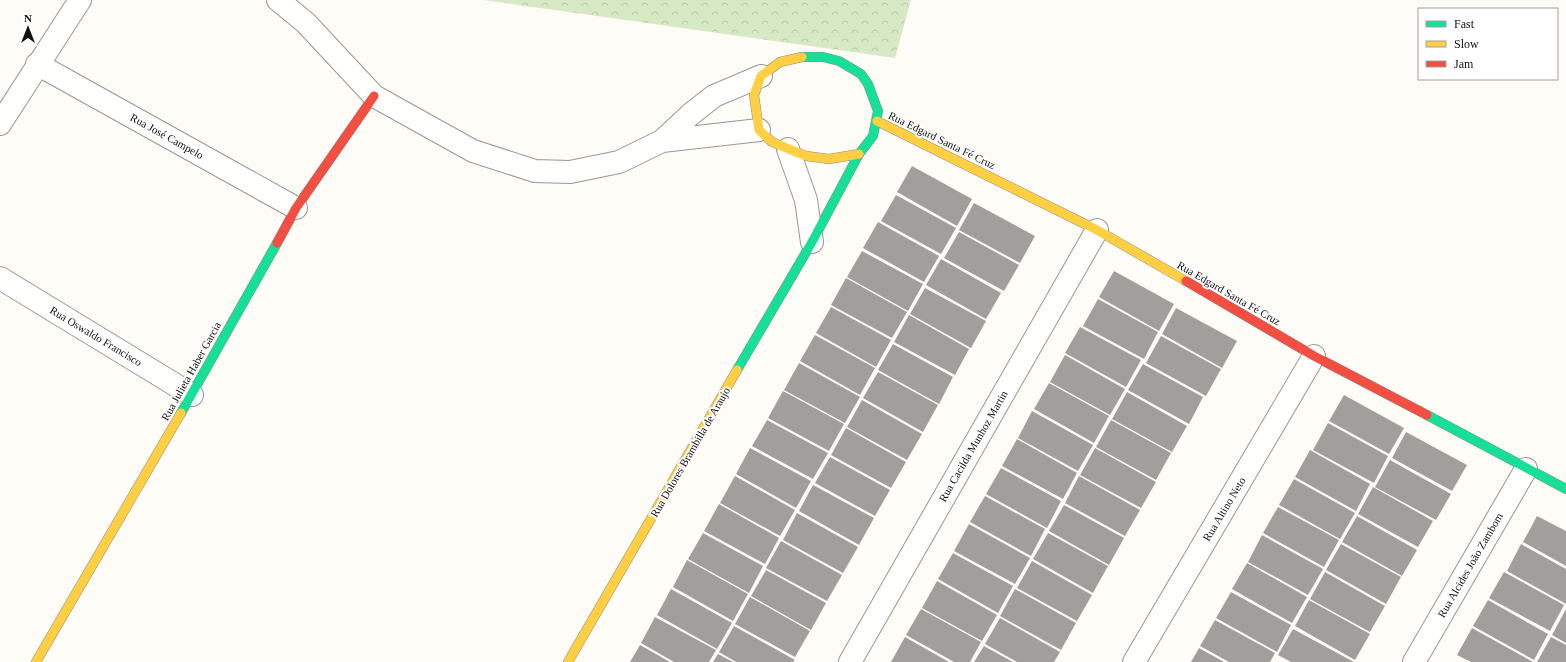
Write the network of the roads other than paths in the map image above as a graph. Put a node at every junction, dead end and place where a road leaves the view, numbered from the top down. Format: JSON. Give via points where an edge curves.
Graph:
{"nodes":[{"id":1,"x":80,"y":0,"type":"edge"},
{"id":2,"x":278,"y":0,"type":"edge"},
{"id":3,"x":37,"y":64,"type":"junction"},
{"id":4,"x":761,"y":76,"type":"junction"},
{"id":5,"x":374,"y":96,"type":"junction"},
{"id":6,"x":877,"y":121,"type":"junction"},
{"id":7,"x":0,"y":124,"type":"edge"},
{"id":8,"x":759,"y":130,"type":"junction"},
{"id":9,"x":662,"y":141,"type":"junction"},
{"id":10,"x":788,"y":149,"type":"junction"},
{"id":11,"x":859,"y":154,"type":"junction"},
{"id":12,"x":296,"y":208,"type":"junction"},
{"id":13,"x":1097,"y":230,"type":"junction"},
{"id":14,"x":812,"y":242,"type":"junction"},
{"id":15,"x":0,"y":278,"type":"edge"},
{"id":16,"x":1314,"y":356,"type":"junction"},
{"id":17,"x":192,"y":395,"type":"junction"},
{"id":18,"x":1526,"y":469,"type":"junction"},
{"id":19,"x":1566,"y":489,"type":"edge"},
{"id":20,"x":36,"y":662,"type":"edge"},
{"id":21,"x":568,"y":662,"type":"edge"},
{"id":22,"x":850,"y":662,"type":"edge"},
{"id":23,"x":1134,"y":662,"type":"edge"},
{"id":24,"x":1414,"y":662,"type":"edge"}],
"edges":[{"from":1,"to":3,"type":"street"},
{"from":2,"to":5,"type":"street","via":[[306,23]]},
{"from":3,"to":7,"type":"street"},
{"from":3,"to":12,"type":"street","name":"Rua José Campelo"},
{"from":4,"to":6,"type":"street","via":[[780,62],[804,57],[823,57],[839,61],[861,74],[868,84],[878,111]]},
{"from":4,"to":8,"type":"street","via":[[754,95]]},
{"from":4,"to":9,"type":"street","via":[[714,96]]},
{"from":5,"to":9,"type":"street","via":[[473,151],[535,171],[570,172],[619,162]]},
{"from":5,"to":12,"type":"street","name":"Rua Julieta Haber Garcia"},
{"from":6,"to":11,"type":"street","via":[[873,136]]},
{"from":6,"to":13,"type":"street","name":"Rua Edgard Santa Fé Cruz"},
{"from":8,"to":9,"type":"street"},
{"from":8,"to":10,"type":"street","via":[[772,142]]},
{"from":10,"to":11,"type":"street","via":[[806,156],[829,159]]},
{"from":10,"to":14,"type":"street","via":[[806,200]]},
{"from":11,"to":14,"type":"street","name":"Rua Dolores Brambilla de Araujo"},
{"from":12,"to":17,"type":"street","name":"Rua Julieta Haber Garcia"},
{"from":13,"to":16,"type":"street","name":"Rua Edgard Santa Fé Cruz"},
{"from":13,"to":22,"type":"street","name":"Rua Cacilda Munhoz Martin"},
{"from":14,"to":21,"type":"street","name":"Rua Dolores Brambilla de Araujo"},
{"from":15,"to":17,"type":"street","name":"Rua Oswaldo Francisco"},
{"from":16,"to":18,"type":"street","name":"Rua Edgard Santa Fé Cruz"},
{"from":16,"to":23,"type":"street","name":"Rua Altino Neto"},
{"from":17,"to":20,"type":"street","name":"Rua Julieta Haber Garcia"},
{"from":18,"to":19,"type":"street","name":"Rua Edgard Santa Fé Cruz"},
{"from":18,"to":24,"type":"street","name":"Rua Alcides João Zambom"}]}
